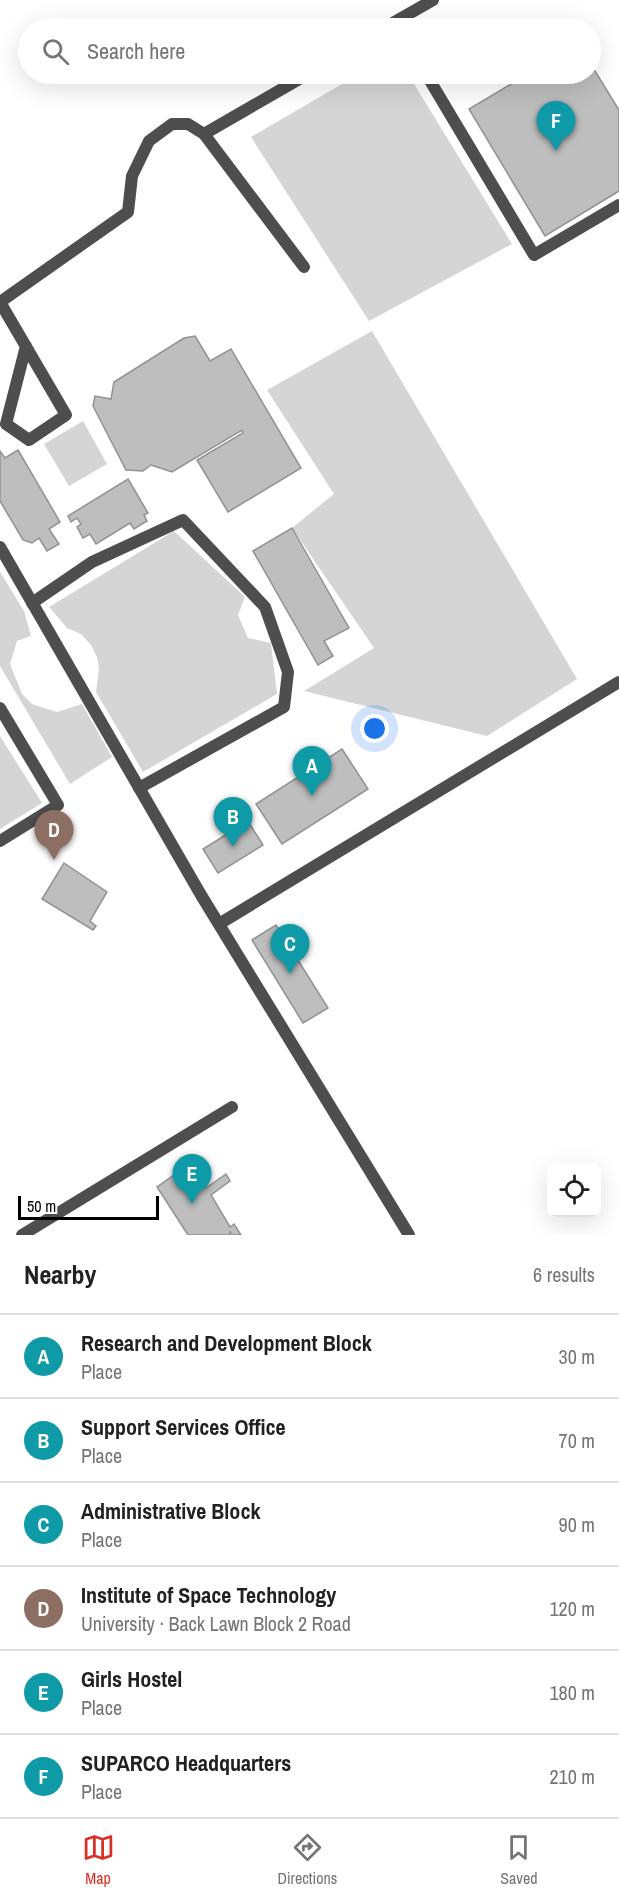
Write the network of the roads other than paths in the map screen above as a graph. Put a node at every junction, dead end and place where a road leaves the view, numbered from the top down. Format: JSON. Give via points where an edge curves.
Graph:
{"nodes":[{"id":1,"x":433,"y":0,"type":"edge"},
{"id":2,"x":405,"y":18,"type":"edge"},
{"id":3,"x":291,"y":84,"type":"edge"},
{"id":4,"x":432,"y":84,"type":"edge"},
{"id":5,"x":204,"y":134,"type":"junction"},
{"id":6,"x":619,"y":205,"type":"edge"},
{"id":7,"x":304,"y":267,"type":"dead end"},
{"id":8,"x":0,"y":302,"type":"edge"},
{"id":9,"x":26,"y":346,"type":"junction"},
{"id":10,"x":3,"y":428,"type":"edge"},
{"id":11,"x":0,"y":548,"type":"edge"},
{"id":12,"x":32,"y":603,"type":"junction"},
{"id":13,"x":619,"y":682,"type":"edge"},
{"id":14,"x":0,"y":708,"type":"edge"},
{"id":15,"x":139,"y":788,"type":"junction"},
{"id":16,"x":0,"y":841,"type":"edge"},
{"id":17,"x":219,"y":924,"type":"junction"},
{"id":18,"x":232,"y":1107,"type":"dead end"},
{"id":19,"x":22,"y":1235,"type":"edge"},
{"id":20,"x":409,"y":1235,"type":"edge"}],
"edges":[{"from":1,"to":2,"type":"street"},
{"from":3,"to":5,"type":"street"},
{"from":4,"to":6,"type":"street","via":[[534,255]]},
{"from":5,"to":7,"type":"street"},
{"from":5,"to":8,"type":"street","via":[[188,124],[172,124],[149,141],[132,176],[128,212]]},
{"from":8,"to":9,"type":"street"},
{"from":9,"to":10,"type":"street"},
{"from":9,"to":10,"type":"street","via":[[66,415],[29,440]]},
{"from":11,"to":12,"type":"street"},
{"from":12,"to":15,"type":"street"},
{"from":12,"to":15,"type":"street","via":[[92,562],[183,520],[265,607],[288,672],[284,707]]},
{"from":13,"to":17,"type":"street"},
{"from":14,"to":16,"type":"street","via":[[58,805]]},
{"from":15,"to":17,"type":"street"},
{"from":17,"to":20,"type":"street"},
{"from":18,"to":19,"type":"street"}]}
